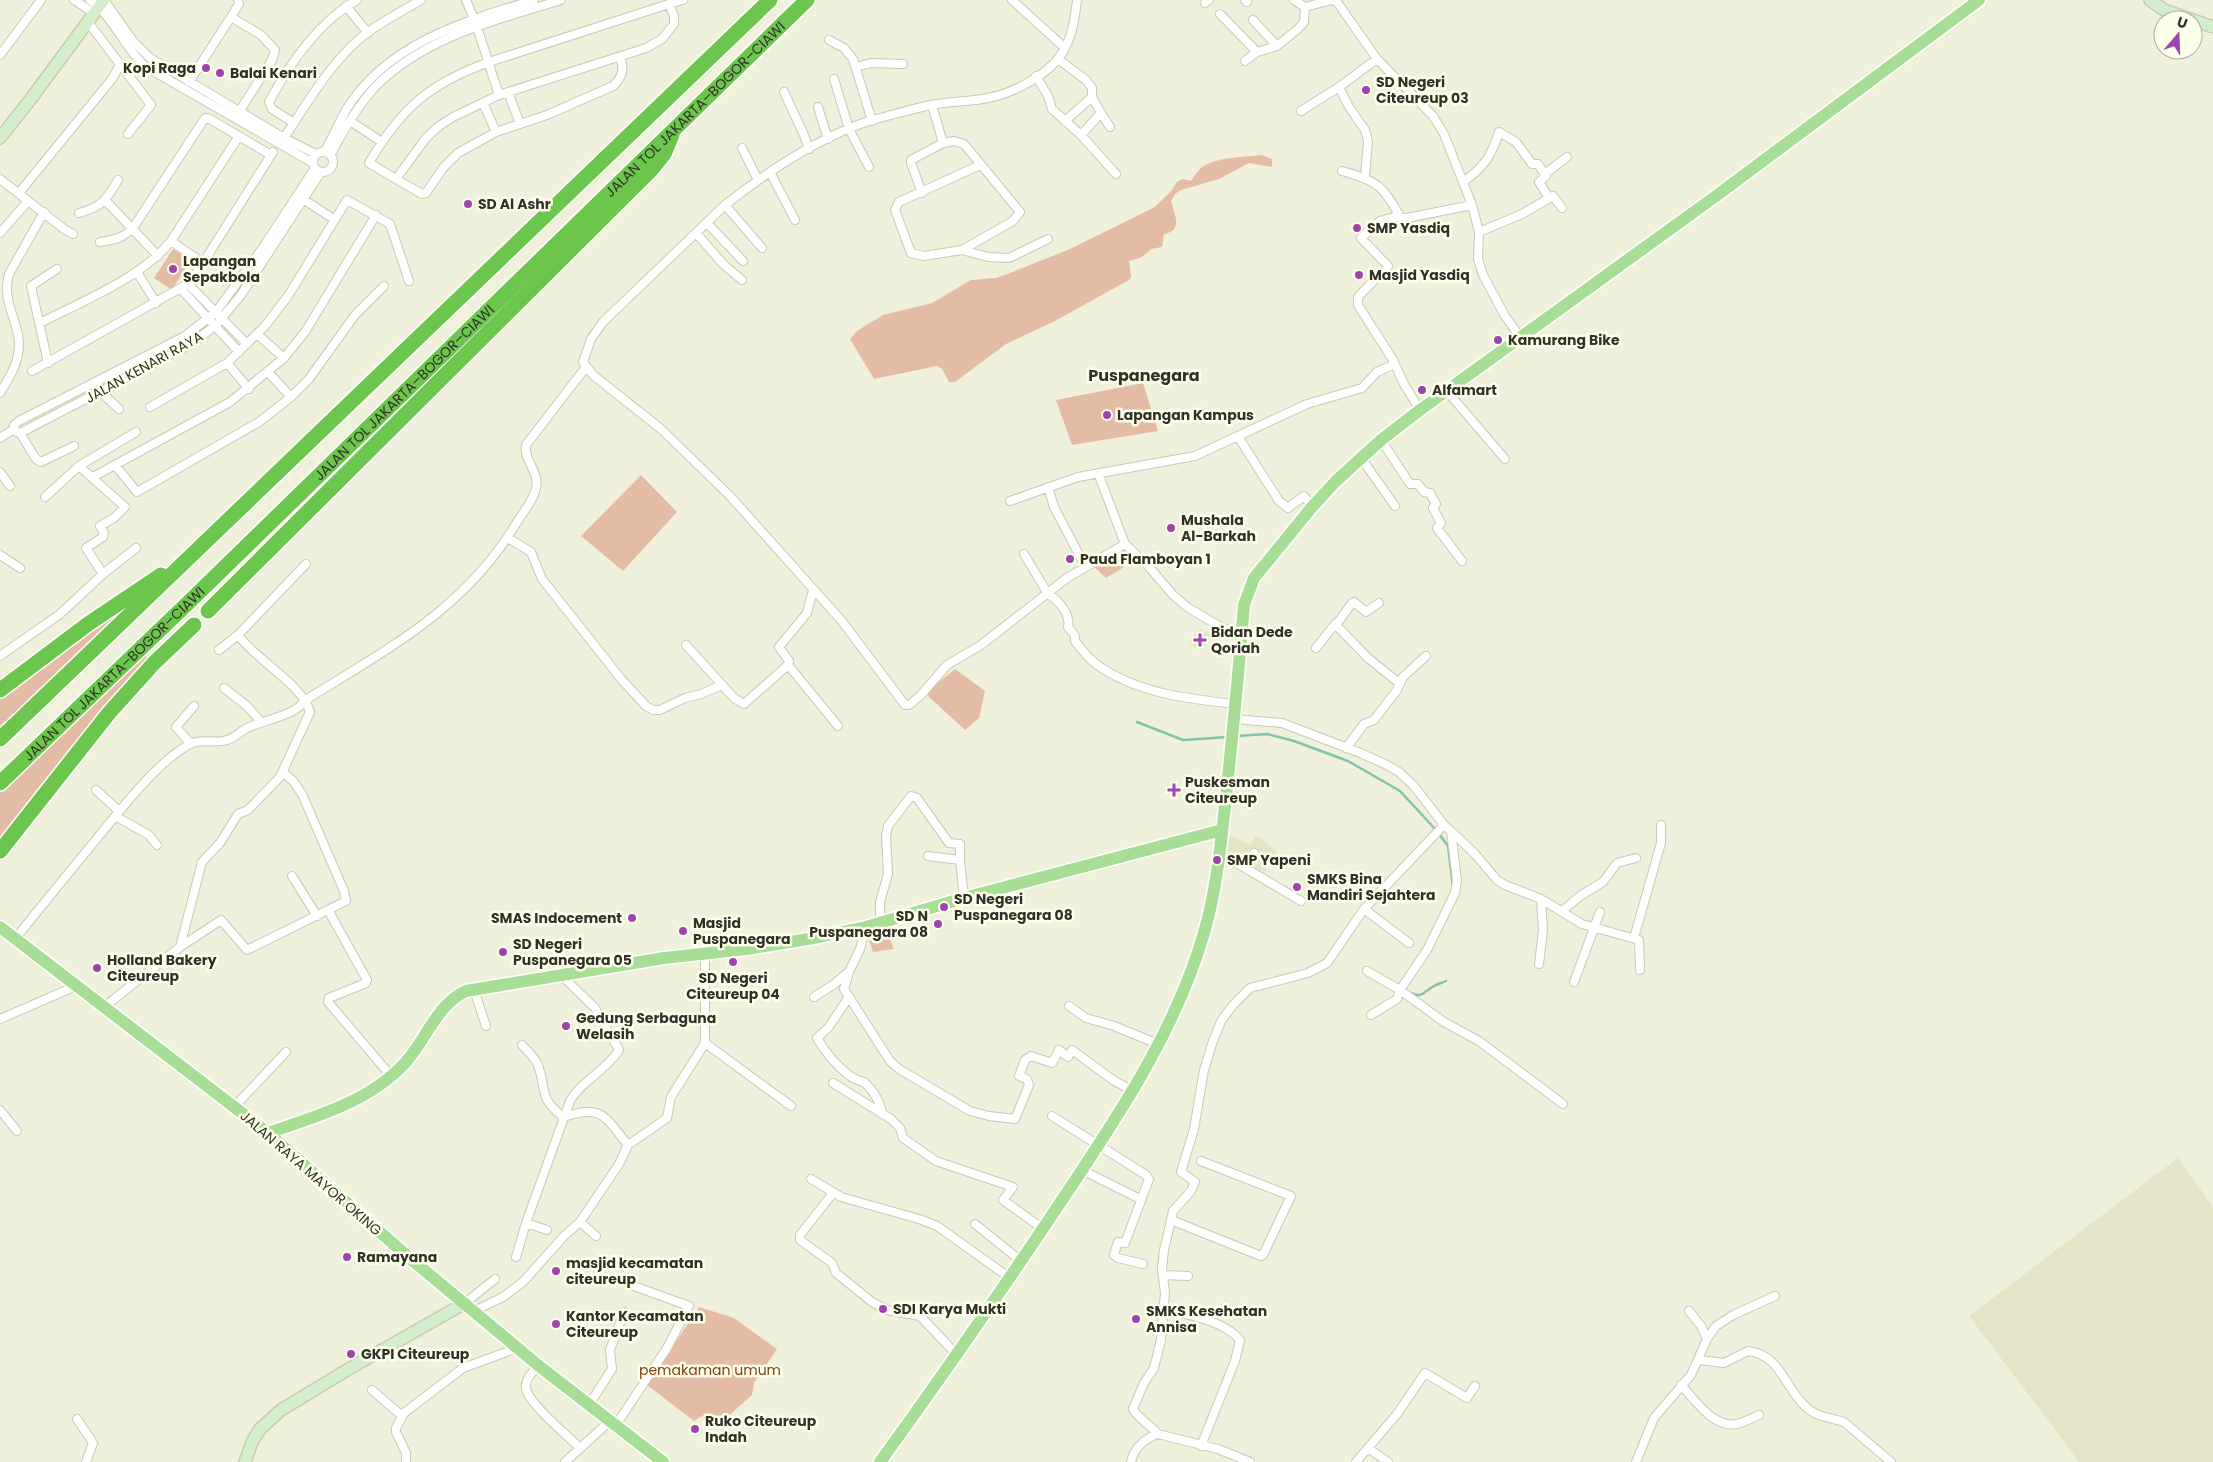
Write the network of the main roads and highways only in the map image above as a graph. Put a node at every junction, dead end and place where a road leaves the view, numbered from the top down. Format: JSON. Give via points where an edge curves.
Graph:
{"nodes":[{"id":1,"x":770,"y":0,"type":"edge"},
{"id":2,"x":807,"y":0,"type":"edge"},
{"id":3,"x":1980,"y":0,"type":"edge"},
{"id":4,"x":674,"y":128,"type":"junction"},
{"id":5,"x":195,"y":552,"type":"junction"},
{"id":6,"x":208,"y":611,"type":"dead end"},
{"id":7,"x":194,"y":625,"type":"dead end"},
{"id":8,"x":0,"y":690,"type":"edge"},
{"id":9,"x":0,"y":739,"type":"edge"},
{"id":10,"x":0,"y":783,"type":"edge"},
{"id":11,"x":1222,"y":830,"type":"junction"},
{"id":12,"x":0,"y":851,"type":"edge"},
{"id":13,"x":0,"y":927,"type":"edge"},
{"id":14,"x":268,"y":1133,"type":"junction"},
{"id":15,"x":883,"y":1461,"type":"edge"},
{"id":16,"x":663,"y":1462,"type":"edge"}],
"edges":[{"from":1,"to":5,"type":"highway","name":"JALAN TOL JAKARTA–BOGOR–CIAWI"},
{"from":2,"to":4,"type":"highway","name":"JALAN TOL JAKARTA–BOGOR–CIAWI"},
{"from":3,"to":11,"type":"main road","via":[[1446,390],[1361,458],[1312,507],[1251,583],[1244,605]]},
{"from":4,"to":6,"type":"highway","via":[[664,154],[651,170]]},
{"from":4,"to":10,"type":"highway","name":"JALAN TOL JAKARTA–BOGOR–CIAWI"},
{"from":5,"to":8,"type":"highway","via":[[88,624]]},
{"from":5,"to":9,"type":"highway","name":"JALAN TOL JAKARTA–BOGOR–CIAWI"},
{"from":7,"to":12,"type":"highway","via":[[154,662],[108,713]]},
{"from":11,"to":14,"type":"main road","via":[[866,927],[781,945],[664,958],[466,991],[451,1000],[406,1062],[391,1076],[355,1101]]},
{"from":11,"to":15,"type":"main road","via":[[1213,896],[1197,956],[1133,1091],[1010,1278]]},
{"from":13,"to":14,"type":"main road","name":"JALAN RAYA MAYOR OKING"},
{"from":14,"to":16,"type":"main road","name":"JALAN RAYA MAYOR OKING","via":[[406,1255],[539,1366]]}]}
